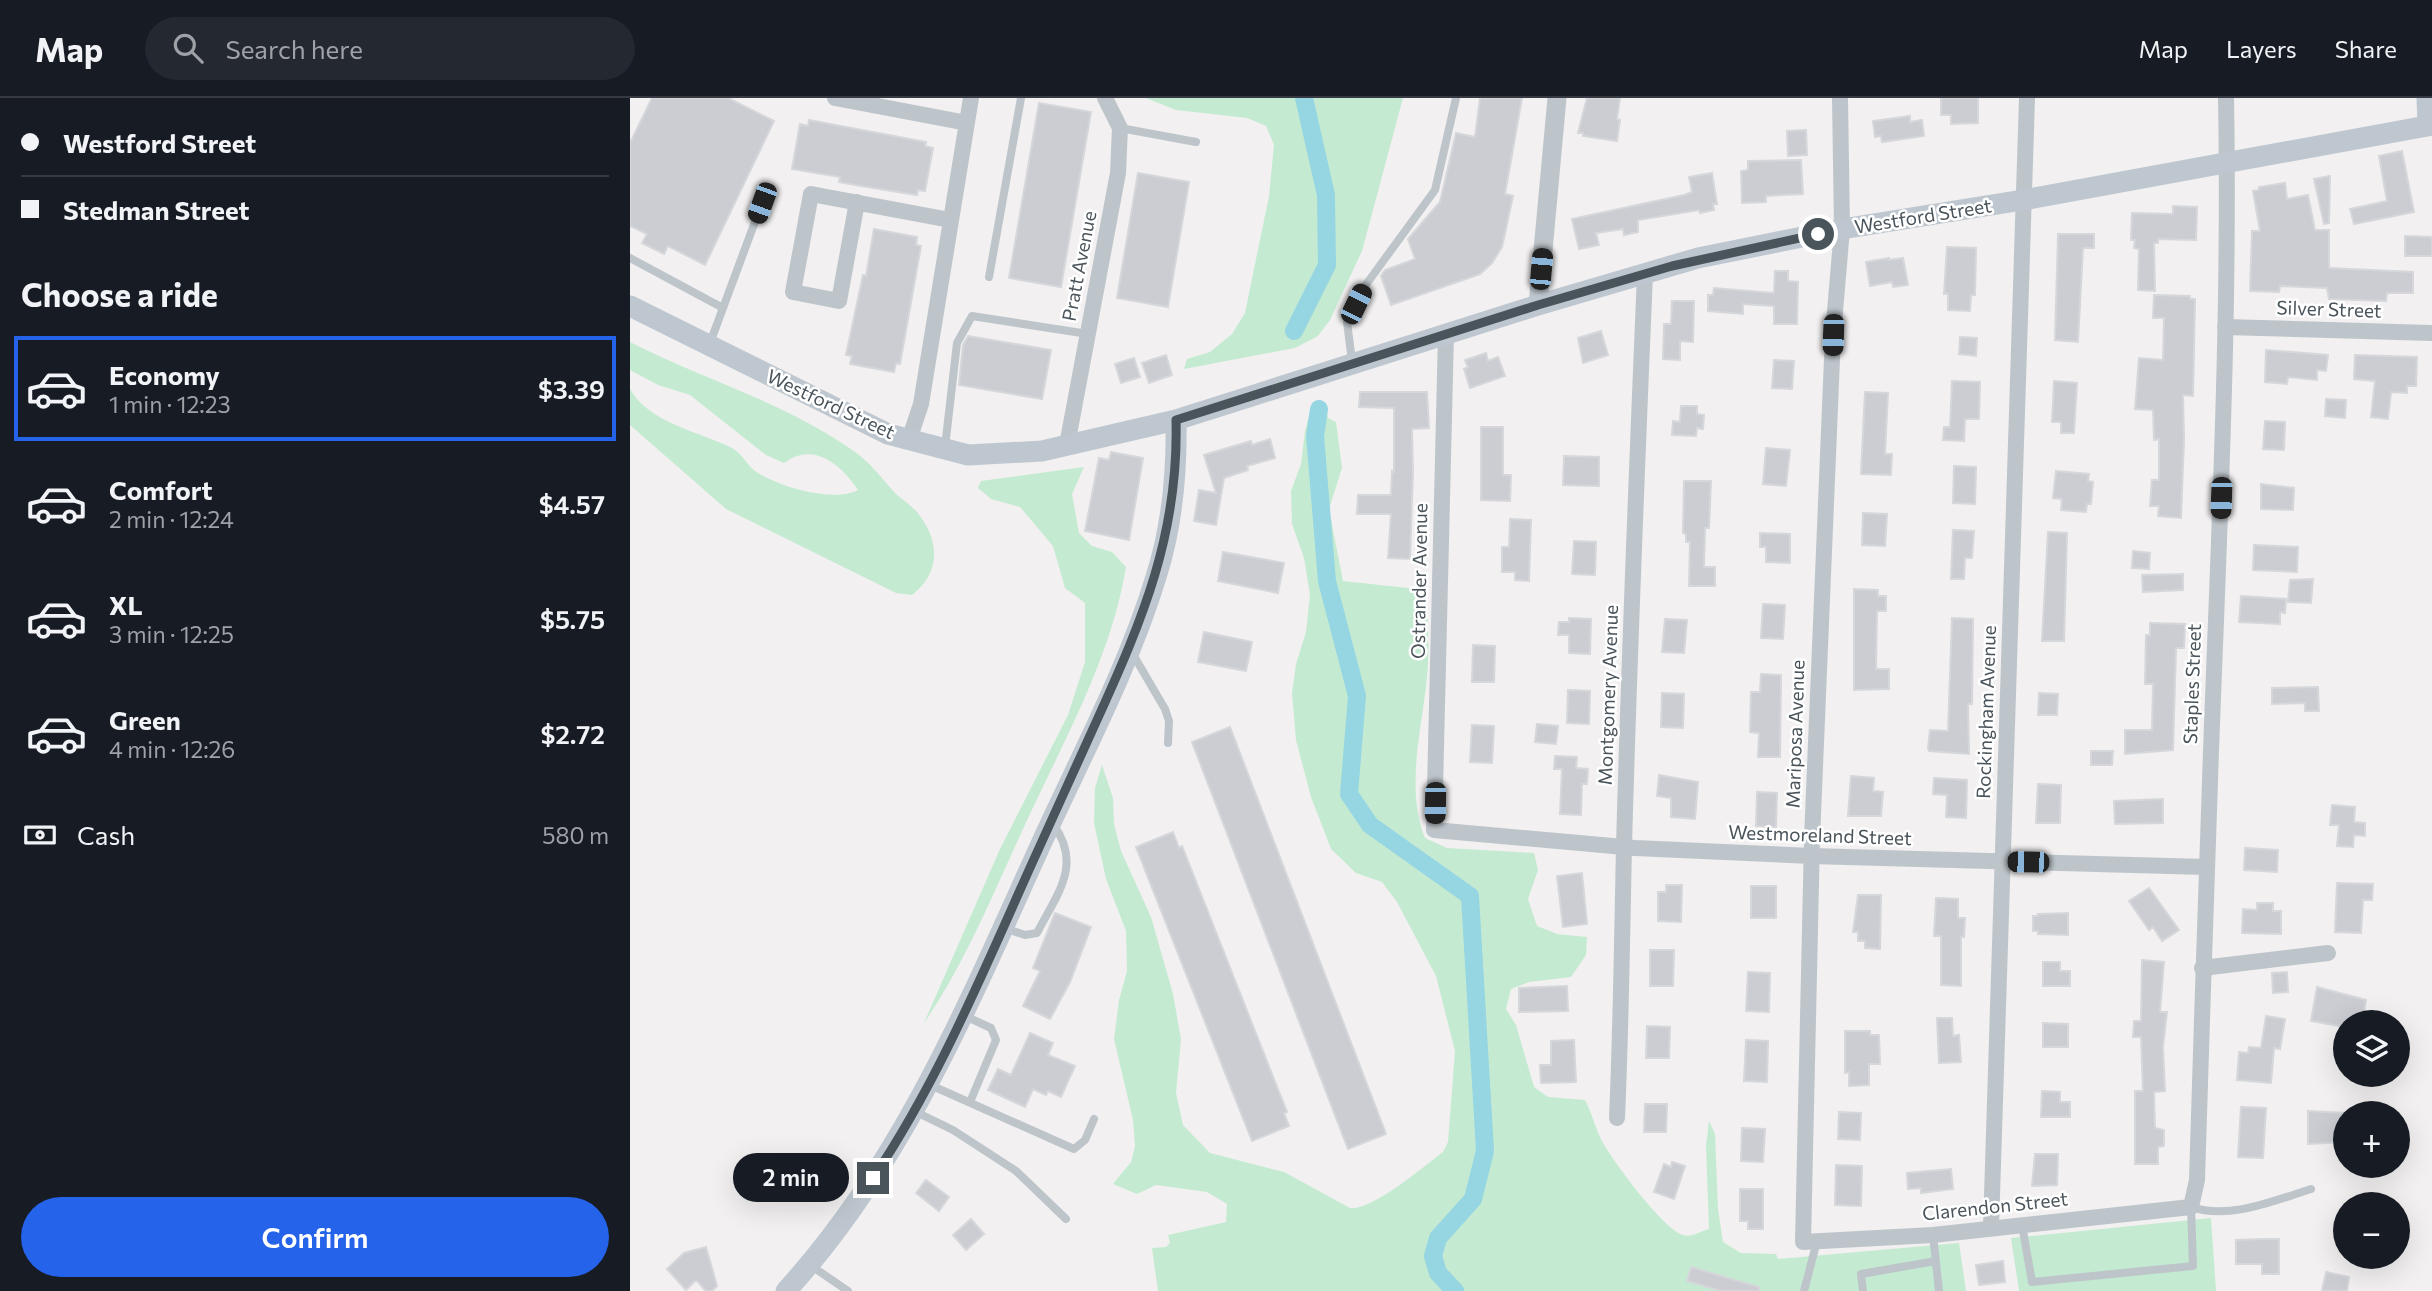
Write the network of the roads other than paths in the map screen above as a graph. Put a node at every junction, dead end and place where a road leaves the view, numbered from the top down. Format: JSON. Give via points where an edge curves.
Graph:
{"nodes":[{"id":1,"x":835,"y":98,"type":"edge"},
{"id":2,"x":971,"y":98,"type":"edge"},
{"id":3,"x":1021,"y":98,"type":"edge"},
{"id":4,"x":1105,"y":98,"type":"edge"},
{"id":5,"x":1456,"y":98,"type":"edge"},
{"id":6,"x":1557,"y":98,"type":"edge"},
{"id":7,"x":1840,"y":98,"type":"edge"},
{"id":8,"x":2027,"y":98,"type":"edge"},
{"id":9,"x":2225,"y":98,"type":"edge"},
{"id":10,"x":2427,"y":98,"type":"edge"},
{"id":11,"x":967,"y":123,"type":"junction"},
{"id":12,"x":1120,"y":128,"type":"junction"},
{"id":13,"x":2431,"y":129,"type":"edge"},
{"id":14,"x":1196,"y":142,"type":"dead end"},
{"id":15,"x":2227,"y":162,"type":"junction"},
{"id":16,"x":2024,"y":199,"type":"junction"},
{"id":17,"x":858,"y":202,"type":"junction"},
{"id":18,"x":762,"y":203,"type":"dead end"},
{"id":19,"x":950,"y":220,"type":"junction"},
{"id":20,"x":1842,"y":229,"type":"junction"},
{"id":21,"x":630,"y":258,"type":"edge"},
{"id":22,"x":1645,"y":274,"type":"junction"},
{"id":23,"x":989,"y":277,"type":"dead end"},
{"id":24,"x":1538,"y":305,"type":"junction"},
{"id":25,"x":630,"y":306,"type":"edge"},
{"id":26,"x":723,"y":308,"type":"junction"},
{"id":27,"x":2225,"y":327,"type":"junction"},
{"id":28,"x":2432,"y":333,"type":"edge"},
{"id":29,"x":1088,"y":334,"type":"junction"},
{"id":30,"x":1446,"y":334,"type":"junction"},
{"id":31,"x":709,"y":346,"type":"junction"},
{"id":32,"x":1352,"y":364,"type":"junction"},
{"id":33,"x":1176,"y":420,"type":"junction"},
{"id":34,"x":909,"y":440,"type":"junction"},
{"id":35,"x":1067,"y":445,"type":"junction"},
{"id":36,"x":945,"y":450,"type":"junction"},
{"id":37,"x":1129,"y":649,"type":"junction"},
{"id":38,"x":1168,"y":743,"type":"dead end"},
{"id":39,"x":1052,"y":821,"type":"junction"},
{"id":40,"x":1434,"y":830,"type":"joint"},
{"id":41,"x":1624,"y":847,"type":"junction"},
{"id":42,"x":1811,"y":856,"type":"junction"},
{"id":43,"x":2002,"y":862,"type":"junction"},
{"id":44,"x":2206,"y":867,"type":"junction"},
{"id":45,"x":1003,"y":927,"type":"junction"},
{"id":46,"x":2328,"y":953,"type":"dead end"},
{"id":47,"x":2202,"y":968,"type":"junction"},
{"id":48,"x":963,"y":1014,"type":"junction"},
{"id":49,"x":928,"y":1084,"type":"junction"},
{"id":50,"x":970,"y":1102,"type":"junction"},
{"id":51,"x":914,"y":1111,"type":"junction"},
{"id":52,"x":1617,"y":1118,"type":"dead end"},
{"id":53,"x":1094,"y":1119,"type":"dead end"},
{"id":54,"x":2311,"y":1189,"type":"dead end"},
{"id":55,"x":2191,"y":1207,"type":"junction"},
{"id":56,"x":1066,"y":1219,"type":"dead end"},
{"id":57,"x":2022,"y":1224,"type":"junction"},
{"id":58,"x":1991,"y":1227,"type":"junction"},
{"id":59,"x":1933,"y":1235,"type":"junction"},
{"id":60,"x":1810,"y":1241,"type":"junction"},
{"id":61,"x":1936,"y":1261,"type":"junction"},
{"id":62,"x":810,"y":1265,"type":"junction"},
{"id":63,"x":786,"y":1291,"type":"edge"},
{"id":64,"x":848,"y":1291,"type":"edge"},
{"id":65,"x":1804,"y":1291,"type":"edge"},
{"id":66,"x":1863,"y":1291,"type":"edge"},
{"id":67,"x":1938,"y":1291,"type":"edge"}],
"edges":[{"from":1,"to":11,"type":"street"},
{"from":2,"to":11,"type":"street"},
{"from":3,"to":23,"type":"lane"},
{"from":4,"to":12,"type":"street","name":"Pratt Avenue"},
{"from":5,"to":32,"type":"lane","via":[[1435,190],[1365,286],[1348,323]]},
{"from":6,"to":24,"type":"street"},
{"from":7,"to":20,"type":"street","name":"Mariposa Avenue"},
{"from":8,"to":16,"type":"street","name":"Rockingham Avenue"},
{"from":9,"to":15,"type":"street","name":"Staples Street"},
{"from":10,"to":13,"type":"main road"},
{"from":11,"to":19,"type":"street"},
{"from":12,"to":14,"type":"lane"},
{"from":12,"to":29,"type":"street","name":"Pratt Avenue","via":[[1118,173]]},
{"from":13,"to":15,"type":"main road","name":"Westford Street"},
{"from":15,"to":16,"type":"main road","name":"Westford Street"},
{"from":15,"to":27,"type":"street","name":"Staples Street"},
{"from":16,"to":20,"type":"main road","name":"Westford Street"},
{"from":16,"to":43,"type":"street","name":"Rockingham Avenue"},
{"from":17,"to":17,"type":"street","via":[[811,194],[793,292],[839,301]]},
{"from":17,"to":19,"type":"street"},
{"from":18,"to":26,"type":"lane"},
{"from":19,"to":34,"type":"street","via":[[921,404]]},
{"from":20,"to":22,"type":"main road","name":"Westford Street","via":[[1699,258]]},
{"from":20,"to":42,"type":"street","name":"Mariposa Avenue","via":[[1833,335]]},
{"from":21,"to":26,"type":"lane"},
{"from":22,"to":24,"type":"main road","name":"Westford Street"},
{"from":22,"to":41,"type":"street","name":"Montgomery Avenue"},
{"from":24,"to":30,"type":"main road","name":"Westford Street"},
{"from":25,"to":31,"type":"main road","name":"Westford Street"},
{"from":26,"to":31,"type":"lane"},
{"from":27,"to":28,"type":"street","name":"Silver Street"},
{"from":27,"to":44,"type":"street","name":"Staples Street"},
{"from":29,"to":35,"type":"street","name":"Pratt Avenue"},
{"from":29,"to":36,"type":"lane","via":[[972,316],[957,343]]},
{"from":30,"to":32,"type":"main road","name":"Westford Street"},
{"from":30,"to":40,"type":"street","name":"Ostrander Avenue"},
{"from":31,"to":34,"type":"main road","name":"Westford Street"},
{"from":32,"to":33,"type":"main road","name":"Westford Street"},
{"from":33,"to":35,"type":"main road","name":"Westford Street"},
{"from":33,"to":37,"type":"main road","via":[[1172,507],[1157,576]]},
{"from":34,"to":36,"type":"main road","name":"Westford Street"},
{"from":35,"to":36,"type":"main road","name":"Westford Street","via":[[1042,452],[968,455]]},
{"from":37,"to":38,"type":"lane","via":[[1165,709]]},
{"from":37,"to":39,"type":"main road"},
{"from":39,"to":45,"type":"main road"},
{"from":39,"to":45,"type":"lane","via":[[1069,861],[1063,883],[1037,933],[1025,935]]},
{"from":40,"to":41,"type":"street","name":"Westmoreland Street"},
{"from":41,"to":42,"type":"street","name":"Westmoreland Street"},
{"from":41,"to":52,"type":"street","name":"Montgomery Avenue"},
{"from":42,"to":43,"type":"street","name":"Westmoreland Street"},
{"from":42,"to":60,"type":"street","name":"Mariposa Avenue"},
{"from":43,"to":44,"type":"street","name":"Westmoreland Street"},
{"from":43,"to":58,"type":"street","name":"Rockingham Avenue"},
{"from":44,"to":47,"type":"street","name":"Staples Street"},
{"from":45,"to":48,"type":"main road"},
{"from":46,"to":47,"type":"street"},
{"from":47,"to":55,"type":"street","name":"Staples Street","via":[[2197,1180]]},
{"from":48,"to":49,"type":"main road"},
{"from":48,"to":50,"type":"lane","via":[[990,1028],[996,1040]]},
{"from":49,"to":50,"type":"lane"},
{"from":49,"to":51,"type":"main road"},
{"from":50,"to":53,"type":"lane","via":[[1074,1149],[1085,1140]]},
{"from":51,"to":56,"type":"lane","via":[[1016,1171]]},
{"from":51,"to":62,"type":"main road","via":[[898,1141]]},
{"from":54,"to":55,"type":"lane","via":[[2224,1213]]},
{"from":55,"to":57,"type":"street","name":"Clarendon Street"},
{"from":55,"to":57,"type":"lane","via":[[2193,1266],[2032,1282]]},
{"from":57,"to":58,"type":"street","name":"Clarendon Street"},
{"from":58,"to":59,"type":"street","name":"Clarendon Street"},
{"from":59,"to":60,"type":"street","name":"Clarendon Street"},
{"from":59,"to":61,"type":"lane"},
{"from":60,"to":65,"type":"lane"},
{"from":61,"to":66,"type":"lane","via":[[1861,1274]]},
{"from":61,"to":67,"type":"lane"},
{"from":62,"to":63,"type":"main road"},
{"from":62,"to":64,"type":"lane"}]}
